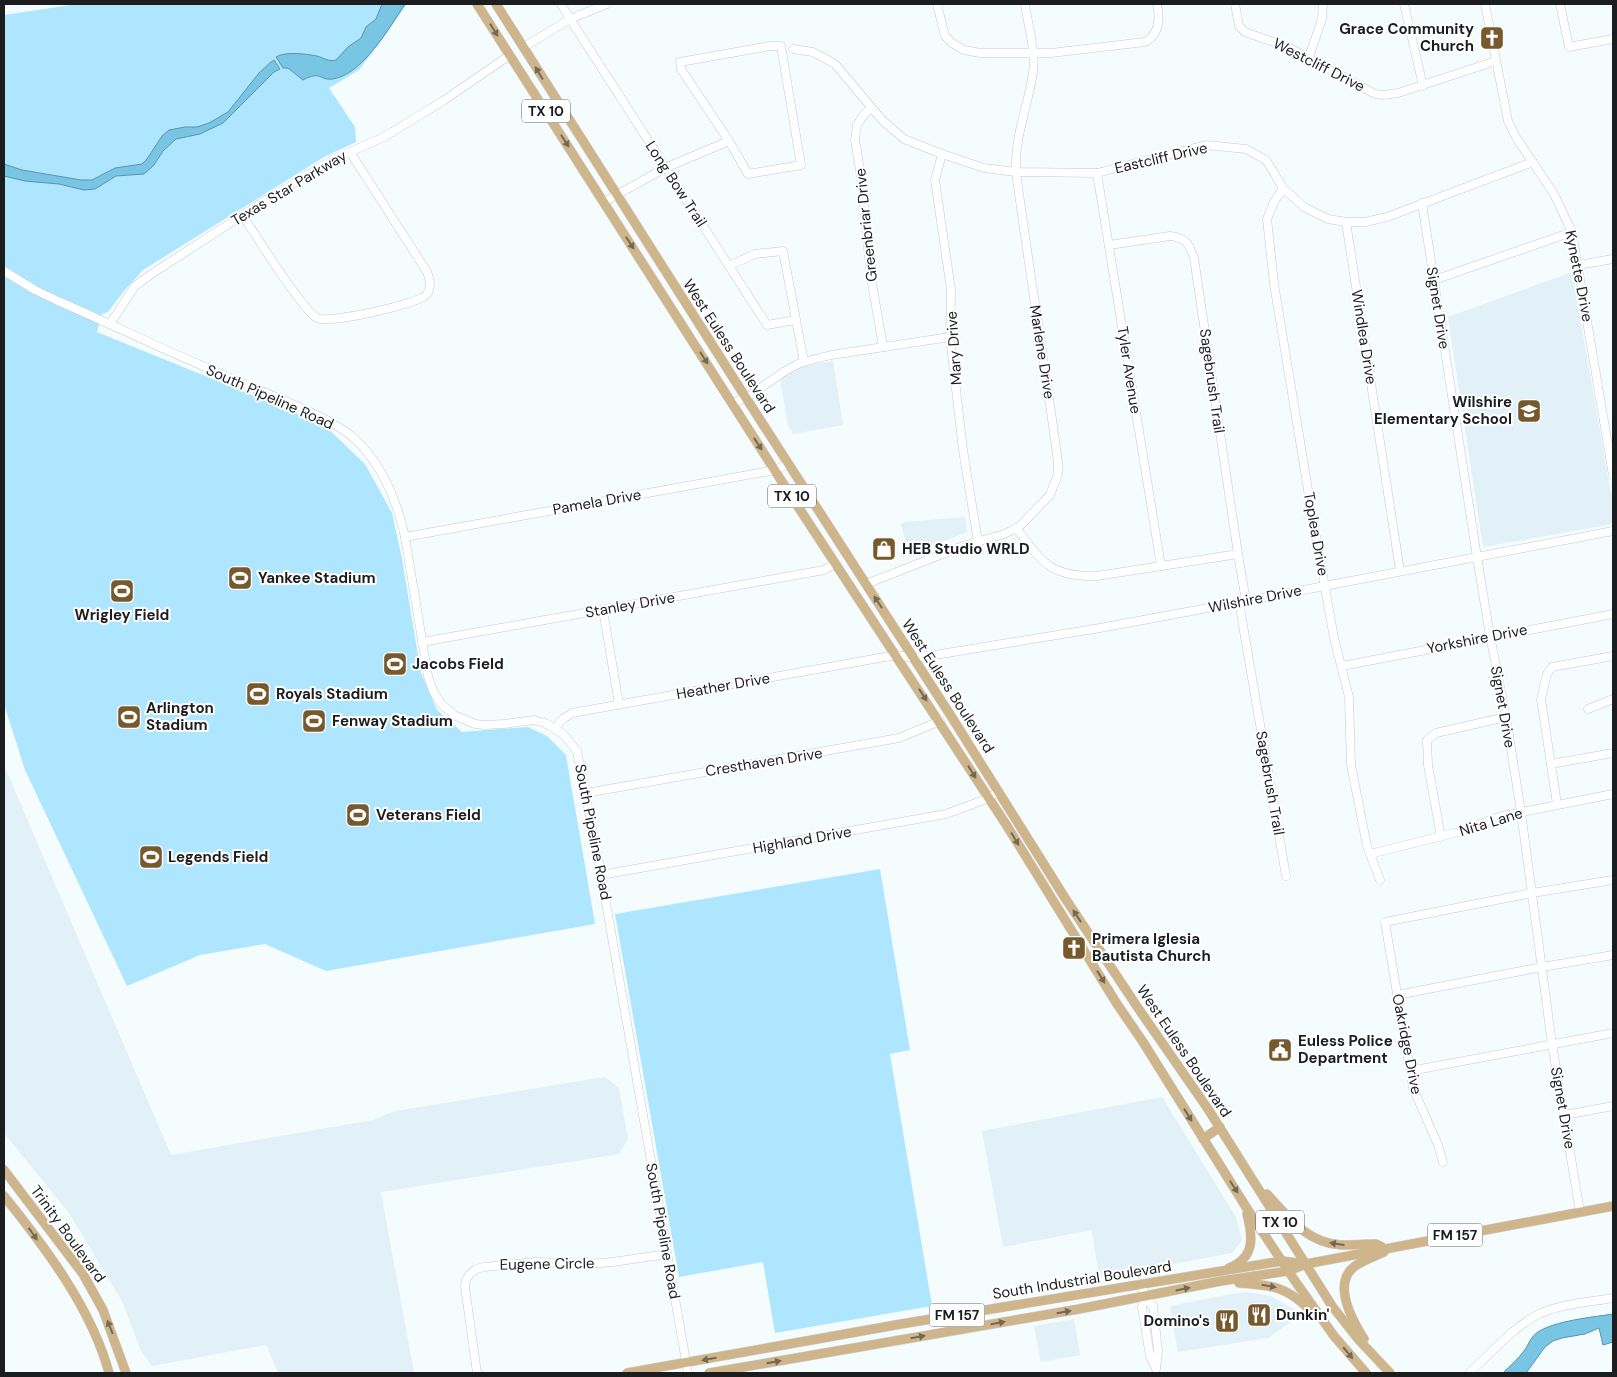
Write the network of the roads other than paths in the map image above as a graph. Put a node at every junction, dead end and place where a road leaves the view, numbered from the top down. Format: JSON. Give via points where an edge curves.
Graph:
{"nodes":[{"id":1,"x":477,"y":4,"type":"edge"},
{"id":2,"x":496,"y":4,"type":"edge"},
{"id":3,"x":562,"y":4,"type":"edge"},
{"id":4,"x":607,"y":4,"type":"edge"},
{"id":5,"x":937,"y":4,"type":"edge"},
{"id":6,"x":1025,"y":4,"type":"edge"},
{"id":7,"x":1157,"y":4,"type":"edge"},
{"id":8,"x":1235,"y":4,"type":"edge"},
{"id":9,"x":1324,"y":4,"type":"edge"},
{"id":10,"x":1404,"y":4,"type":"edge"},
{"id":11,"x":1485,"y":4,"type":"edge"},
{"id":12,"x":1560,"y":4,"type":"edge"},
{"id":13,"x":570,"y":19,"type":"junction"},
{"id":14,"x":1613,"y":39,"type":"edge"},
{"id":15,"x":524,"y":47,"type":"junction"},
{"id":16,"x":792,"y":49,"type":"dead end"},
{"id":17,"x":1033,"y":53,"type":"junction"},
{"id":18,"x":510,"y":55,"type":"junction"},
{"id":19,"x":1309,"y":58,"type":"junction"},
{"id":20,"x":1496,"y":61,"type":"junction"},
{"id":21,"x":1423,"y":86,"type":"junction"},
{"id":22,"x":871,"y":108,"type":"junction"},
{"id":23,"x":729,"y":141,"type":"junction"},
{"id":24,"x":350,"y":152,"type":"junction"},
{"id":25,"x":942,"y":154,"type":"junction"},
{"id":26,"x":1533,"y":162,"type":"junction"},
{"id":27,"x":665,"y":168,"type":"junction"},
{"id":28,"x":1016,"y":172,"type":"junction"},
{"id":29,"x":1097,"y":173,"type":"junction"},
{"id":30,"x":1283,"y":188,"type":"junction"},
{"id":31,"x":617,"y":196,"type":"junction"},
{"id":32,"x":604,"y":202,"type":"junction"},
{"id":33,"x":1422,"y":203,"type":"junction"},
{"id":34,"x":242,"y":215,"type":"junction"},
{"id":35,"x":1346,"y":222,"type":"junction"},
{"id":36,"x":1572,"y":232,"type":"junction"},
{"id":37,"x":1109,"y":246,"type":"junction"},
{"id":38,"x":1613,"y":259,"type":"edge"},
{"id":39,"x":1578,"y":265,"type":"junction"},
{"id":40,"x":729,"y":266,"type":"junction"},
{"id":41,"x":4,"y":271,"type":"edge"},
{"id":42,"x":1434,"y":280,"type":"junction"},
{"id":43,"x":795,"y":320,"type":"junction"},
{"id":44,"x":110,"y":324,"type":"junction"},
{"id":45,"x":950,"y":337,"type":"junction"},
{"id":46,"x":883,"y":347,"type":"junction"},
{"id":47,"x":804,"y":362,"type":"junction"},
{"id":48,"x":746,"y":398,"type":"junction"},
{"id":49,"x":732,"y":403,"type":"junction"},
{"id":50,"x":788,"y":464,"type":"junction"},
{"id":51,"x":775,"y":470,"type":"junction"},
{"id":52,"x":1613,"y":475,"type":"edge"},
{"id":53,"x":1016,"y":528,"type":"junction"},
{"id":54,"x":1613,"y":531,"type":"edge"},
{"id":55,"x":405,"y":537,"type":"junction"},
{"id":56,"x":978,"y":542,"type":"junction"},
{"id":57,"x":1238,"y":554,"type":"junction"},
{"id":58,"x":1477,"y":557,"type":"junction"},
{"id":59,"x":836,"y":563,"type":"junction"},
{"id":60,"x":1160,"y":566,"type":"junction"},
{"id":61,"x":1400,"y":571,"type":"junction"},
{"id":62,"x":866,"y":584,"type":"junction"},
{"id":63,"x":1325,"y":586,"type":"junction"},
{"id":64,"x":1243,"y":602,"type":"junction"},
{"id":65,"x":603,"y":610,"type":"junction"},
{"id":66,"x":1613,"y":614,"type":"edge"},
{"id":67,"x":1490,"y":636,"type":"junction"},
{"id":68,"x":422,"y":642,"type":"junction"},
{"id":69,"x":896,"y":655,"type":"junction"},
{"id":70,"x":1613,"y":656,"type":"edge"},
{"id":71,"x":914,"y":658,"type":"junction"},
{"id":72,"x":1342,"y":666,"type":"junction"},
{"id":73,"x":1613,"y":699,"type":"edge"},
{"id":74,"x":619,"y":704,"type":"junction"},
{"id":75,"x":1588,"y":709,"type":"dead end"},
{"id":76,"x":1506,"y":718,"type":"junction"},
{"id":77,"x":940,"y":721,"type":"junction"},
{"id":78,"x":555,"y":728,"type":"junction"},
{"id":79,"x":1613,"y":753,"type":"edge"},
{"id":80,"x":1552,"y":764,"type":"junction"},
{"id":81,"x":999,"y":791,"type":"junction"},
{"id":82,"x":586,"y":793,"type":"junction"},
{"id":83,"x":1613,"y":794,"type":"edge"},
{"id":84,"x":989,"y":798,"type":"junction"},
{"id":85,"x":1557,"y":804,"type":"junction"},
{"id":86,"x":1521,"y":812,"type":"junction"},
{"id":87,"x":1441,"y":837,"type":"junction"},
{"id":88,"x":1370,"y":854,"type":"junction"},
{"id":89,"x":601,"y":875,"type":"junction"},
{"id":90,"x":1286,"y":876,"type":"dead end"},
{"id":91,"x":1380,"y":880,"type":"dead end"},
{"id":92,"x":1613,"y":880,"type":"edge"},
{"id":93,"x":1532,"y":893,"type":"junction"},
{"id":94,"x":1613,"y":955,"type":"edge"},
{"id":95,"x":1542,"y":967,"type":"junction"},
{"id":96,"x":1397,"y":996,"type":"junction"},
{"id":97,"x":1613,"y":1033,"type":"edge"},
{"id":98,"x":1552,"y":1044,"type":"junction"},
{"id":99,"x":1151,"y":1055,"type":"junction"},
{"id":100,"x":1172,"y":1058,"type":"junction"},
{"id":101,"x":1410,"y":1071,"type":"junction"},
{"id":102,"x":1613,"y":1106,"type":"edge"},
{"id":103,"x":1565,"y":1115,"type":"junction"},
{"id":104,"x":1220,"y":1128,"type":"junction"},
{"id":105,"x":1203,"y":1139,"type":"junction"},
{"id":106,"x":1443,"y":1162,"type":"dead end"},
{"id":107,"x":4,"y":1170,"type":"edge"},
{"id":108,"x":1254,"y":1180,"type":"junction"},
{"id":109,"x":18,"y":1188,"type":"junction"},
{"id":110,"x":4,"y":1197,"type":"edge"},
{"id":111,"x":1613,"y":1206,"type":"edge"},
{"id":112,"x":1246,"y":1207,"type":"junction"},
{"id":113,"x":1580,"y":1212,"type":"junction"},
{"id":114,"x":1397,"y":1246,"type":"junction"},
{"id":115,"x":1384,"y":1248,"type":"junction"},
{"id":116,"x":667,"y":1254,"type":"junction"},
{"id":117,"x":1282,"y":1261,"type":"junction"},
{"id":118,"x":1306,"y":1264,"type":"junction"},
{"id":119,"x":1288,"y":1271,"type":"junction"},
{"id":120,"x":1214,"y":1273,"type":"junction"},
{"id":121,"x":1221,"y":1282,"type":"junction"},
{"id":122,"x":1142,"y":1284,"type":"junction"},
{"id":123,"x":1145,"y":1297,"type":"junction"},
{"id":124,"x":1613,"y":1298,"type":"edge"},
{"id":125,"x":1013,"y":1306,"type":"junction"},
{"id":126,"x":1016,"y":1320,"type":"junction"},
{"id":127,"x":1334,"y":1336,"type":"junction"},
{"id":128,"x":1374,"y":1356,"type":"junction"},
{"id":129,"x":686,"y":1363,"type":"junction"},
{"id":130,"x":1156,"y":1371,"type":"edge"},
{"id":131,"x":109,"y":1373,"type":"edge"},
{"id":132,"x":126,"y":1373,"type":"edge"},
{"id":133,"x":476,"y":1373,"type":"edge"},
{"id":134,"x":627,"y":1373,"type":"edge"},
{"id":135,"x":688,"y":1373,"type":"edge"},
{"id":136,"x":709,"y":1373,"type":"edge"},
{"id":137,"x":1366,"y":1373,"type":"edge"},
{"id":138,"x":1390,"y":1373,"type":"edge"},
{"id":139,"x":1469,"y":1373,"type":"edge"}],
"edges":[{"from":1,"to":18,"type":"main road","name":"West Euless Boulevard","number":"TX 10","one_way":true},
{"from":2,"to":15,"type":"main road","name":"West Euless Boulevard","number":"TX 10"},
{"from":3,"to":13,"type":"street","name":"Long Bow Trail"},
{"from":4,"to":13,"type":"street"},
{"from":5,"to":17,"type":"street","via":[[945,36],[964,50]]},
{"from":6,"to":17,"type":"street","name":"Marlene Drive"},
{"from":7,"to":17,"type":"street","via":[[1160,18],[1154,35],[1145,42]]},
{"from":8,"to":19,"type":"street","name":"Westcliff Drive","via":[[1239,26],[1245,32]]},
{"from":9,"to":19,"type":"street"},
{"from":10,"to":21,"type":"street"},
{"from":11,"to":20,"type":"street","name":"Kynette Drive"},
{"from":12,"to":14,"type":"street","via":[[1568,48]]},
{"from":13,"to":15,"type":"street"},
{"from":13,"to":27,"type":"street","name":"Long Bow Trail"},
{"from":15,"to":18,"type":"main road"},
{"from":31,"to":15,"type":"main road","name":"West Euless Boulevard","number":"TX 10","one_way":true},
{"from":16,"to":22,"type":"street","name":"Eastcliff Drive","via":[[813,52],[836,64]]},
{"from":17,"to":28,"type":"street","name":"Marlene Drive","via":[[1033,71],[1020,130]]},
{"from":18,"to":24,"type":"street","name":"Texas Star Parkway","via":[[444,101],[384,137]]},
{"from":18,"to":32,"type":"main road","name":"West Euless Boulevard","number":"TX 10","one_way":true},
{"from":19,"to":21,"type":"street","name":"Westcliff Drive","via":[[1375,94],[1398,93]]},
{"from":20,"to":21,"type":"street","name":"Westcliff Drive"},
{"from":20,"to":26,"type":"street","name":"Kynette Drive","via":[[1508,121]]},
{"from":22,"to":25,"type":"street","name":"Eastcliff Drive","via":[[904,139]]},
{"from":22,"to":46,"type":"street","name":"Greenbriar Drive","via":[[857,125],[855,140],[871,277]]},
{"from":23,"to":23,"type":"street","via":[[686,77],[680,62],[781,46],[801,164],[748,174]]},
{"from":23,"to":27,"type":"street"},
{"from":24,"to":34,"type":"street","name":"Texas Star Parkway"},
{"from":24,"to":34,"type":"street","via":[[427,272],[430,288],[423,298],[344,318],[318,318],[293,292]]},
{"from":25,"to":28,"type":"street","name":"Eastcliff Drive","via":[[984,168]]},
{"from":25,"to":45,"type":"street","name":"Mary Drive","via":[[935,180],[951,290]]},
{"from":26,"to":33,"type":"street","name":"Eastcliff Drive"},
{"from":26,"to":36,"type":"street","name":"Kynette Drive","via":[[1554,194]]},
{"from":27,"to":31,"type":"street"},
{"from":27,"to":40,"type":"street","name":"Long Bow Trail"},
{"from":28,"to":29,"type":"street","name":"Eastcliff Drive"},
{"from":28,"to":53,"type":"street","name":"Marlene Drive","via":[[1058,474],[1050,495]]},
{"from":29,"to":30,"type":"street","name":"Eastcliff Drive","via":[[1206,145],[1246,149],[1266,160]]},
{"from":29,"to":37,"type":"street","name":"Tyler Avenue"},
{"from":30,"to":35,"type":"street","name":"Eastcliff Drive","via":[[1304,207],[1328,219]]},
{"from":30,"to":63,"type":"street","name":"Toplea Drive","via":[[1267,219],[1274,284]]},
{"from":31,"to":32,"type":"street"},
{"from":31,"to":48,"type":"main road","name":"West Euless Boulevard","number":"TX 10"},
{"from":32,"to":49,"type":"main road","name":"West Euless Boulevard","number":"TX 10","one_way":true},
{"from":33,"to":35,"type":"street","name":"Eastcliff Drive","via":[[1387,217]]},
{"from":33,"to":42,"type":"street","name":"Signet Drive"},
{"from":34,"to":44,"type":"street","name":"Texas Star Parkway","via":[[136,286]]},
{"from":35,"to":61,"type":"street","name":"Windlea Drive"},
{"from":36,"to":39,"type":"street","name":"Kynette Drive"},
{"from":36,"to":42,"type":"street"},
{"from":37,"to":57,"type":"street","name":"Sagebrush Trail","via":[[1170,236],[1185,240],[1190,246]]},
{"from":37,"to":60,"type":"street","name":"Tyler Avenue"},
{"from":38,"to":39,"type":"street"},
{"from":39,"to":52,"type":"street","name":"Kynette Drive"},
{"from":40,"to":43,"type":"street","name":"Long Bow Trail","via":[[767,325]]},
{"from":40,"to":43,"type":"street","via":[[755,254],[783,251]]},
{"from":41,"to":44,"type":"street","name":"South Pipeline Road","via":[[35,290]]},
{"from":42,"to":58,"type":"street","name":"Signet Drive"},
{"from":43,"to":47,"type":"street"},
{"from":44,"to":55,"type":"street","name":"South Pipeline Road","via":[[338,427],[356,440],[387,483]]},
{"from":45,"to":46,"type":"street"},
{"from":45,"to":56,"type":"street","name":"Mary Drive"},
{"from":46,"to":47,"type":"street"},
{"from":47,"to":48,"type":"street"},
{"from":48,"to":49,"type":"street"},
{"from":48,"to":50,"type":"main road","name":"West Euless Boulevard","number":"TX 10"},
{"from":49,"to":51,"type":"main road","name":"West Euless Boulevard","number":"TX 10","one_way":true},
{"from":50,"to":51,"type":"street","name":"Pamela Drive"},
{"from":50,"to":62,"type":"main road","name":"West Euless Boulevard","number":"TX 10"},
{"from":51,"to":55,"type":"street","name":"Pamela Drive"},
{"from":51,"to":59,"type":"main road","name":"West Euless Boulevard","number":"TX 10"},
{"from":53,"to":56,"type":"street","name":"Marlene Drive"},
{"from":53,"to":60,"type":"street","via":[[1040,560],[1068,575],[1098,576]]},
{"from":54,"to":58,"type":"street","name":"Wilshire Drive"},
{"from":55,"to":68,"type":"street","name":"South Pipeline Road"},
{"from":56,"to":62,"type":"street","name":"Marlene Drive"},
{"from":57,"to":60,"type":"street"},
{"from":57,"to":64,"type":"street","name":"Sagebrush Trail"},
{"from":58,"to":61,"type":"street","name":"Wilshire Drive"},
{"from":58,"to":67,"type":"street","name":"Signet Drive"},
{"from":59,"to":65,"type":"street","name":"Stanley Drive","via":[[824,570]]},
{"from":59,"to":69,"type":"main road","name":"West Euless Boulevard","number":"TX 10"},
{"from":61,"to":63,"type":"street","name":"Wilshire Drive"},
{"from":71,"to":62,"type":"main road","name":"West Euless Boulevard","number":"TX 10","one_way":true},
{"from":63,"to":64,"type":"street","name":"Wilshire Drive"},
{"from":63,"to":72,"type":"street","name":"Toplea Drive"},
{"from":64,"to":71,"type":"street","name":"Wilshire Drive"},
{"from":64,"to":90,"type":"street","name":"Sagebrush Trail"},
{"from":65,"to":68,"type":"street","name":"Stanley Drive"},
{"from":65,"to":74,"type":"street"},
{"from":66,"to":67,"type":"street","name":"Yorkshire Drive"},
{"from":67,"to":72,"type":"street","name":"Yorkshire Drive"},
{"from":67,"to":76,"type":"street","name":"Signet Drive"},
{"from":68,"to":78,"type":"street","name":"South Pipeline Road","via":[[433,692],[456,716],[475,724],[534,720]]},
{"from":69,"to":71,"type":"street","name":"Wilshire Drive"},
{"from":69,"to":74,"type":"street","name":"Heather Drive"},
{"from":69,"to":77,"type":"main road","name":"West Euless Boulevard","number":"TX 10","one_way":true},
{"from":70,"to":80,"type":"street","via":[[1552,667],[1547,674],[1541,700]]},
{"from":71,"to":81,"type":"main road","name":"West Euless Boulevard","number":"TX 10"},
{"from":72,"to":88,"type":"street","name":"Toplea Drive","via":[[1349,696],[1352,765]]},
{"from":73,"to":75,"type":"street"},
{"from":74,"to":78,"type":"street","name":"Heather Drive","via":[[572,713]]},
{"from":76,"to":86,"type":"street","name":"Signet Drive"},
{"from":76,"to":87,"type":"street","via":[[1436,733],[1426,740]]},
{"from":77,"to":82,"type":"street","name":"Cresthaven Drive","via":[[899,738]]},
{"from":77,"to":84,"type":"main road","name":"West Euless Boulevard","number":"TX 10","one_way":true},
{"from":78,"to":82,"type":"street","name":"South Pipeline Road","via":[[577,751]]},
{"from":79,"to":80,"type":"street"},
{"from":80,"to":85,"type":"street"},
{"from":81,"to":84,"type":"street","name":"Highland Drive"},
{"from":100,"to":81,"type":"main road","name":"West Euless Boulevard","number":"TX 10","one_way":true,"via":[[1065,898]]},
{"from":82,"to":89,"type":"street","name":"South Pipeline Road"},
{"from":83,"to":85,"type":"street","name":"Nita Lane"},
{"from":84,"to":89,"type":"street","name":"Highland Drive","via":[[946,814]]},
{"from":84,"to":99,"type":"main road","name":"West Euless Boulevard","number":"TX 10","one_way":true},
{"from":85,"to":86,"type":"street","name":"Nita Lane"},
{"from":86,"to":87,"type":"street","name":"Nita Lane"},
{"from":86,"to":93,"type":"street","name":"Signet Drive"},
{"from":87,"to":88,"type":"street","name":"Nita Lane"},
{"from":88,"to":91,"type":"street","name":"Toplea Drive"},
{"from":89,"to":116,"type":"street","name":"South Pipeline Road"},
{"from":92,"to":93,"type":"street"},
{"from":93,"to":95,"type":"street","name":"Signet Drive"},
{"from":93,"to":96,"type":"street","name":"Oakridge Drive","via":[[1385,922]]},
{"from":94,"to":95,"type":"street"},
{"from":95,"to":96,"type":"street"},
{"from":95,"to":98,"type":"street","name":"Signet Drive"},
{"from":96,"to":101,"type":"street","name":"Oakridge Drive"},
{"from":97,"to":98,"type":"street"},
{"from":98,"to":101,"type":"street"},
{"from":98,"to":103,"type":"street","name":"Signet Drive"},
{"from":99,"to":100,"type":"main road","via":[[1159,1051]]},
{"from":99,"to":105,"type":"main road","name":"West Euless Boulevard","number":"TX 10","one_way":true},
{"from":100,"to":104,"type":"main road","name":"West Euless Boulevard","number":"TX 10"},
{"from":101,"to":106,"type":"street","name":"Oakridge Drive","via":[[1413,1088]]},
{"from":102,"to":103,"type":"street"},
{"from":103,"to":113,"type":"street","name":"Signet Drive"},
{"from":104,"to":105,"type":"main road"},
{"from":104,"to":108,"type":"main road","name":"West Euless Boulevard","number":"TX 10"},
{"from":105,"to":112,"type":"main road","name":"West Euless Boulevard","number":"TX 10","one_way":true},
{"from":107,"to":109,"type":"main road","name":"Trinity Boulevard"},
{"from":115,"to":108,"type":"main road","one_way":true,"via":[[1376,1244],[1332,1244],[1309,1235]]},
{"from":108,"to":118,"type":"main road","name":"West Euless Boulevard","number":"TX 10"},
{"from":109,"to":110,"type":"main road"},
{"from":132,"to":109,"type":"main road","name":"Trinity Boulevard","one_way":true,"via":[[103,1310],[83,1274]]},
{"from":110,"to":131,"type":"main road","name":"Trinity Boulevard","one_way":true,"via":[[67,1283],[98,1341]]},
{"from":111,"to":113,"type":"main road","name":"South Industrial Boulevard","number":"FM 157"},
{"from":112,"to":117,"type":"main road","name":"West Euless Boulevard","number":"TX 10"},
{"from":112,"to":120,"type":"main road","via":[[1252,1238],[1246,1256]]},
{"from":113,"to":114,"type":"main road","name":"South Industrial Boulevard","number":"FM 157"},
{"from":114,"to":115,"type":"main road","name":"South Industrial Boulevard","number":"FM 157"},
{"from":114,"to":128,"type":"main road","via":[[1354,1267],[1346,1278],[1344,1289],[1349,1312]]},
{"from":115,"to":118,"type":"main road","name":"South Industrial Boulevard","number":"FM 157"},
{"from":116,"to":129,"type":"street","name":"South Pipeline Road"},
{"from":116,"to":133,"type":"street","name":"Eugene Circle","via":[[613,1262],[536,1262],[476,1269],[464,1287]]},
{"from":117,"to":118,"type":"main road","name":"South Industrial Boulevard","number":"FM 157"},
{"from":117,"to":119,"type":"main road","name":"West Euless Boulevard","number":"TX 10"},
{"from":117,"to":120,"type":"main road","name":"South Industrial Boulevard","number":"FM 157"},
{"from":118,"to":119,"type":"main road","name":"South Industrial Boulevard","number":"FM 157"},
{"from":118,"to":128,"type":"main road","name":"West Euless Boulevard","number":"TX 10","via":[[1332,1306]]},
{"from":119,"to":121,"type":"main road","name":"South Industrial Boulevard","number":"FM 157"},
{"from":119,"to":127,"type":"main road","name":"West Euless Boulevard","number":"TX 10"},
{"from":120,"to":122,"type":"main road","name":"South Industrial Boulevard","number":"FM 157"},
{"from":123,"to":121,"type":"main road","name":"South Industrial Boulevard","number":"FM 157","one_way":true},
{"from":121,"to":127,"type":"main road","one_way":true,"via":[[1276,1287],[1292,1294]]},
{"from":122,"to":123,"type":"street"},
{"from":122,"to":125,"type":"main road","name":"South Industrial Boulevard","number":"FM 157"},
{"from":126,"to":123,"type":"main road","name":"South Industrial Boulevard","number":"FM 157","one_way":true},
{"from":123,"to":130,"type":"street","via":[[1153,1306],[1158,1351]]},
{"from":124,"to":139,"type":"street","via":[[1541,1313],[1513,1332]]},
{"from":125,"to":126,"type":"main road"},
{"from":125,"to":129,"type":"main road","name":"South Industrial Boulevard","number":"FM 157","one_way":true},
{"from":136,"to":126,"type":"main road","name":"South Industrial Boulevard","number":"FM 157","one_way":true},
{"from":127,"to":137,"type":"main road","name":"West Euless Boulevard","number":"TX 10","one_way":true},
{"from":128,"to":138,"type":"main road","name":"West Euless Boulevard","number":"TX 10"},
{"from":129,"to":134,"type":"main road","number":"FM 157"},
{"from":129,"to":135,"type":"street","name":"South Pipeline Road"}]}
